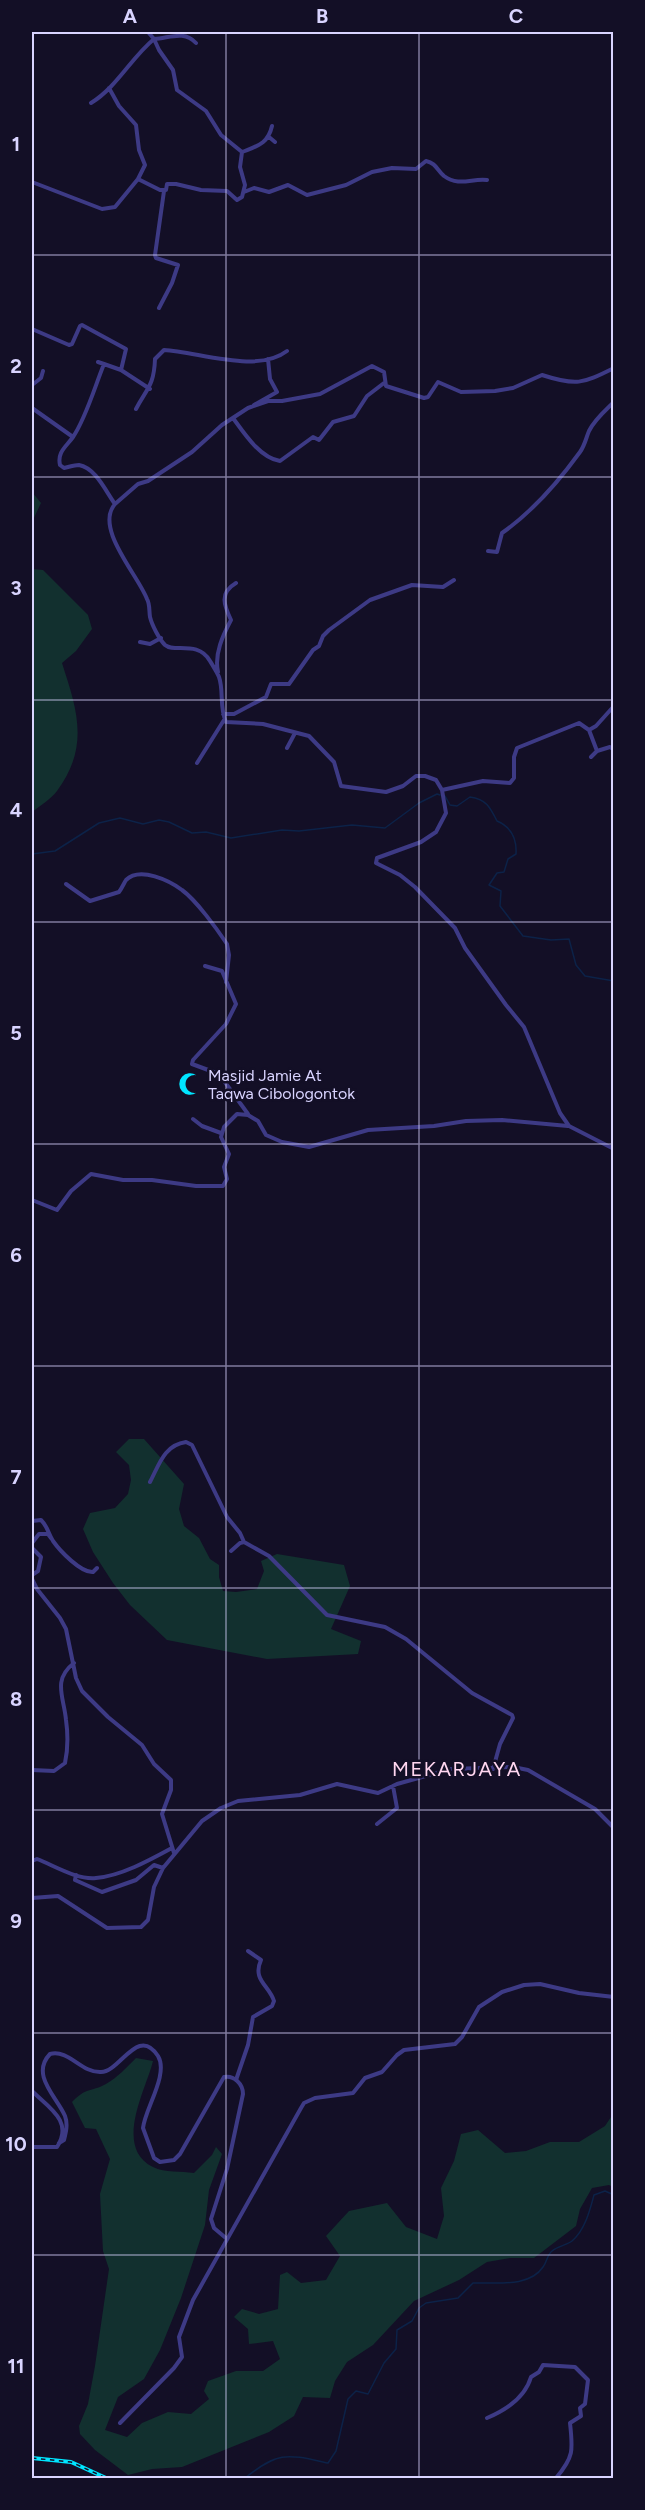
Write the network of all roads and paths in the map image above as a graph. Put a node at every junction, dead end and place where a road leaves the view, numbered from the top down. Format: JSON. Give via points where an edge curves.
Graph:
{"nodes":[{"id":1,"x":148,"y":32,"type":"edge"},
{"id":2,"x":183,"y":33,"type":"edge"},
{"id":3,"x":154,"y":39,"type":"junction"},
{"id":4,"x":196,"y":43,"type":"dead end"},
{"id":5,"x":109,"y":87,"type":"junction"},
{"id":6,"x":92,"y":104,"type":"dead end"},
{"id":7,"x":272,"y":126,"type":"dead end"},
{"id":8,"x":277,"y":129,"type":"dead end"},
{"id":9,"x":270,"y":135,"type":"junction"},
{"id":10,"x":274,"y":142,"type":"dead end"},
{"id":11,"x":244,"y":151,"type":"junction"},
{"id":12,"x":138,"y":179,"type":"junction"},
{"id":13,"x":487,"y":180,"type":"dead end"},
{"id":14,"x":32,"y":182,"type":"edge"},
{"id":15,"x":164,"y":191,"type":"junction"},
{"id":16,"x":244,"y":192,"type":"junction"},
{"id":17,"x":159,"y":308,"type":"dead end"},
{"id":18,"x":32,"y":329,"type":"edge"},
{"id":19,"x":287,"y":351,"type":"dead end"},
{"id":20,"x":268,"y":359,"type":"junction"},
{"id":21,"x":98,"y":362,"type":"dead end"},
{"id":22,"x":104,"y":364,"type":"junction"},
{"id":23,"x":614,"y":368,"type":"edge"},
{"id":24,"x":120,"y":370,"type":"junction"},
{"id":25,"x":43,"y":372,"type":"dead end"},
{"id":26,"x":385,"y":383,"type":"junction"},
{"id":27,"x":32,"y":385,"type":"edge"},
{"id":28,"x":150,"y":389,"type":"junction"},
{"id":29,"x":614,"y":402,"type":"edge"},
{"id":30,"x":253,"y":406,"type":"junction"},
{"id":31,"x":32,"y":408,"type":"edge"},
{"id":32,"x":136,"y":409,"type":"dead end"},
{"id":33,"x":233,"y":418,"type":"junction"},
{"id":34,"x":73,"y":437,"type":"junction"},
{"id":35,"x":115,"y":504,"type":"junction"},
{"id":36,"x":488,"y":551,"type":"dead end"},
{"id":37,"x":454,"y":580,"type":"dead end"},
{"id":38,"x":236,"y":583,"type":"dead end"},
{"id":39,"x":161,"y":638,"type":"junction"},
{"id":40,"x":140,"y":642,"type":"dead end"},
{"id":41,"x":218,"y":676,"type":"junction"},
{"id":42,"x":614,"y":706,"type":"edge"},
{"id":43,"x":223,"y":717,"type":"junction"},
{"id":44,"x":589,"y":730,"type":"junction"},
{"id":45,"x":295,"y":733,"type":"junction"},
{"id":46,"x":287,"y":748,"type":"dead end"},
{"id":47,"x":597,"y":750,"type":"junction"},
{"id":48,"x":614,"y":750,"type":"edge"},
{"id":49,"x":591,"y":757,"type":"dead end"},
{"id":50,"x":197,"y":763,"type":"dead end"},
{"id":51,"x":442,"y":790,"type":"junction"},
{"id":52,"x":66,"y":884,"type":"dead end"},
{"id":53,"x":205,"y":966,"type":"dead end"},
{"id":54,"x":226,"y":982,"type":"junction"},
{"id":55,"x":248,"y":1115,"type":"junction"},
{"id":56,"x":193,"y":1119,"type":"dead end"},
{"id":57,"x":569,"y":1126,"type":"junction"},
{"id":58,"x":221,"y":1133,"type":"junction"},
{"id":59,"x":614,"y":1149,"type":"edge"},
{"id":60,"x":32,"y":1200,"type":"edge"},
{"id":61,"x":150,"y":1482,"type":"dead end"},
{"id":62,"x":32,"y":1521,"type":"edge"},
{"id":63,"x":51,"y":1538,"type":"junction"},
{"id":64,"x":244,"y":1542,"type":"junction"},
{"id":65,"x":32,"y":1543,"type":"edge"},
{"id":66,"x":32,"y":1548,"type":"edge"},
{"id":67,"x":231,"y":1551,"type":"dead end"},
{"id":68,"x":97,"y":1568,"type":"dead end"},
{"id":69,"x":32,"y":1577,"type":"edge"},
{"id":70,"x":74,"y":1663,"type":"junction"},
{"id":71,"x":493,"y":1769,"type":"junction"},
{"id":72,"x":32,"y":1770,"type":"edge"},
{"id":73,"x":393,"y":1786,"type":"junction"},
{"id":74,"x":377,"y":1824,"type":"dead end"},
{"id":75,"x":614,"y":1828,"type":"edge"},
{"id":76,"x":172,"y":1848,"type":"junction"},
{"id":77,"x":174,"y":1853,"type":"junction"},
{"id":78,"x":32,"y":1861,"type":"edge"},
{"id":79,"x":163,"y":1868,"type":"junction"},
{"id":80,"x":76,"y":1875,"type":"junction"},
{"id":81,"x":32,"y":1898,"type":"edge"},
{"id":82,"x":248,"y":1951,"type":"dead end"},
{"id":83,"x":614,"y":1997,"type":"edge"},
{"id":84,"x":236,"y":2080,"type":"junction"},
{"id":85,"x":32,"y":2091,"type":"edge"},
{"id":86,"x":59,"y":2143,"type":"junction"},
{"id":87,"x":32,"y":2147,"type":"edge"},
{"id":88,"x":227,"y":2240,"type":"junction"},
{"id":89,"x":487,"y":2418,"type":"dead end"},
{"id":90,"x":120,"y":2423,"type":"dead end"},
{"id":91,"x":556,"y":2478,"type":"edge"}],
"edges":[{"from":1,"to":3,"type":"street"},
{"from":2,"to":3,"type":"street"},
{"from":2,"to":4,"type":"street"},
{"from":3,"to":5,"type":"street"},
{"from":3,"to":11,"type":"street","via":[[173,70],[177,90],[206,111],[219,132]]},
{"from":5,"to":6,"type":"street"},
{"from":5,"to":12,"type":"street","via":[[138,129],[139,150],[145,165]]},
{"from":7,"to":9,"type":"street"},
{"from":8,"to":9,"type":"street"},
{"from":9,"to":10,"type":"street"},
{"from":9,"to":11,"type":"street","via":[[259,146]]},
{"from":11,"to":16,"type":"street","via":[[240,167]]},
{"from":12,"to":14,"type":"street","via":[[111,208],[100,208]]},
{"from":12,"to":15,"type":"street"},
{"from":13,"to":16,"type":"street","via":[[459,181],[426,161],[411,170],[372,172],[346,185],[307,195],[288,185],[269,192],[254,188]]},
{"from":15,"to":16,"type":"street","via":[[167,184],[176,184],[227,191],[237,200]]},
{"from":15,"to":17,"type":"street","via":[[155,255],[178,266]]},
{"from":18,"to":24,"type":"street","via":[[69,345],[80,326],[100,333],[126,349]]},
{"from":19,"to":20,"type":"street"},
{"from":20,"to":28,"type":"street","via":[[230,360],[165,350],[155,359]]},
{"from":20,"to":30,"type":"street","via":[[270,379],[277,392]]},
{"from":21,"to":22,"type":"street"},
{"from":22,"to":24,"type":"street"},
{"from":22,"to":34,"type":"street"},
{"from":23,"to":26,"type":"street","via":[[586,382],[557,382],[542,375],[495,391],[462,392],[438,382],[427,398]]},
{"from":24,"to":28,"type":"street"},
{"from":25,"to":27,"type":"street"},
{"from":26,"to":30,"type":"street","via":[[382,370],[372,366],[320,394]]},
{"from":26,"to":33,"type":"street","via":[[368,396],[354,416],[333,422],[319,440],[313,437],[280,461],[270,459],[246,437]]},
{"from":28,"to":32,"type":"street"},
{"from":29,"to":36,"type":"street","via":[[590,430],[581,451],[564,473],[518,522],[502,533],[497,552]]},
{"from":30,"to":33,"type":"street"},
{"from":31,"to":34,"type":"street"},
{"from":33,"to":35,"type":"street","via":[[192,452],[138,484]]},
{"from":34,"to":35,"type":"street","via":[[61,451],[59,464],[66,468],[83,467],[99,478]]},
{"from":35,"to":39,"type":"street","via":[[109,515],[110,526],[120,553],[148,600],[150,619]]},
{"from":37,"to":43,"type":"street","via":[[443,587],[412,585],[369,601],[323,636],[289,684],[273,684],[266,697]]},
{"from":38,"to":41,"type":"street","via":[[224,594],[231,620],[224,629],[217,656]]},
{"from":39,"to":40,"type":"street","via":[[150,644]]},
{"from":39,"to":41,"type":"street","via":[[171,648],[187,647],[200,653],[210,660]]},
{"from":41,"to":43,"type":"street"},
{"from":42,"to":44,"type":"street"},
{"from":43,"to":45,"type":"street","via":[[230,723],[263,724]]},
{"from":43,"to":50,"type":"street"},
{"from":44,"to":47,"type":"street"},
{"from":44,"to":51,"type":"street","via":[[579,723],[517,748],[510,783],[479,781]]},
{"from":45,"to":46,"type":"street"},
{"from":45,"to":51,"type":"street","via":[[316,741],[334,762],[341,786],[386,792],[416,776],[425,776],[436,780]]},
{"from":47,"to":48,"type":"street"},
{"from":47,"to":49,"type":"street"},
{"from":51,"to":57,"type":"street","via":[[445,817],[432,835],[375,862],[415,887],[457,931],[465,948],[525,1026],[560,1113]]},
{"from":52,"to":54,"type":"street","via":[[90,901],[119,892],[126,880],[135,875],[158,877],[183,890],[227,944]]},
{"from":53,"to":54,"type":"street","via":[[222,971]]},
{"from":54,"to":55,"type":"street","via":[[236,1004],[192,1064],[219,1074]]},
{"from":55,"to":57,"type":"street","via":[[259,1122],[266,1135],[309,1147],[368,1130],[466,1121]]},
{"from":55,"to":58,"type":"street","via":[[235,1115]]},
{"from":56,"to":58,"type":"street"},
{"from":57,"to":59,"type":"street"},
{"from":58,"to":60,"type":"street","via":[[229,1154],[223,1186],[123,1180],[92,1174],[71,1191],[57,1210]]},
{"from":61,"to":64,"type":"street","via":[[170,1447],[177,1443],[192,1445],[227,1517]]},
{"from":62,"to":63,"type":"street","via":[[41,1520]]},
{"from":63,"to":65,"type":"street","via":[[39,1534]]},
{"from":63,"to":68,"type":"street","via":[[79,1568],[93,1572]]},
{"from":64,"to":67,"type":"street"},
{"from":64,"to":71,"type":"street","via":[[269,1556],[327,1615],[386,1627],[472,1693],[513,1715]]},
{"from":66,"to":69,"type":"street","via":[[41,1557],[38,1571]]},
{"from":69,"to":70,"type":"street","via":[[63,1623]]},
{"from":70,"to":72,"type":"street","via":[[59,1684],[68,1739],[65,1763],[54,1771]]},
{"from":70,"to":76,"type":"street","via":[[82,1691],[142,1744],[171,1780],[171,1792],[162,1814]]},
{"from":71,"to":73,"type":"street","via":[[451,1769]]},
{"from":71,"to":75,"type":"street","via":[[528,1770],[595,1809]]},
{"from":73,"to":74,"type":"street","via":[[397,1808]]},
{"from":73,"to":77,"type":"street","via":[[375,1792],[337,1784],[291,1796],[238,1801],[205,1818]]},
{"from":76,"to":77,"type":"street"},
{"from":76,"to":80,"type":"street","via":[[142,1864],[95,1878]]},
{"from":77,"to":79,"type":"street"},
{"from":78,"to":80,"type":"street","via":[[37,1859]]},
{"from":79,"to":80,"type":"street","via":[[154,1865],[136,1880],[102,1893],[75,1880]]},
{"from":79,"to":81,"type":"street","via":[[154,1887],[147,1923],[137,1928],[102,1926],[58,1896]]},
{"from":82,"to":84,"type":"street","via":[[261,1960],[259,1975],[274,2001],[253,2017]]},
{"from":83,"to":88,"type":"street","via":[[540,1984],[502,1992],[479,2007],[455,2044],[404,2050],[382,2072],[365,2078],[353,2093],[304,2103]]},
{"from":84,"to":86,"type":"street","via":[[224,2077],[180,2154],[174,2160],[160,2162],[154,2158],[143,2128],[160,2071],[160,2059],[153,2050],[133,2048],[112,2068],[100,2072],[86,2069],[61,2054],[50,2054],[45,2060],[43,2078],[65,2116],[64,2140]]},
{"from":84,"to":88,"type":"street","via":[[243,2094],[228,2169],[211,2222]]},
{"from":85,"to":86,"type":"street","via":[[58,2114],[62,2131]]},
{"from":86,"to":87,"type":"street","via":[[56,2147]]},
{"from":88,"to":90,"type":"street","via":[[189,2310],[178,2339],[182,2357]]},
{"from":89,"to":91,"type":"street","via":[[511,2407],[543,2365],[575,2367],[588,2380],[585,2404],[580,2408],[581,2416],[570,2423],[573,2452]]}]}
